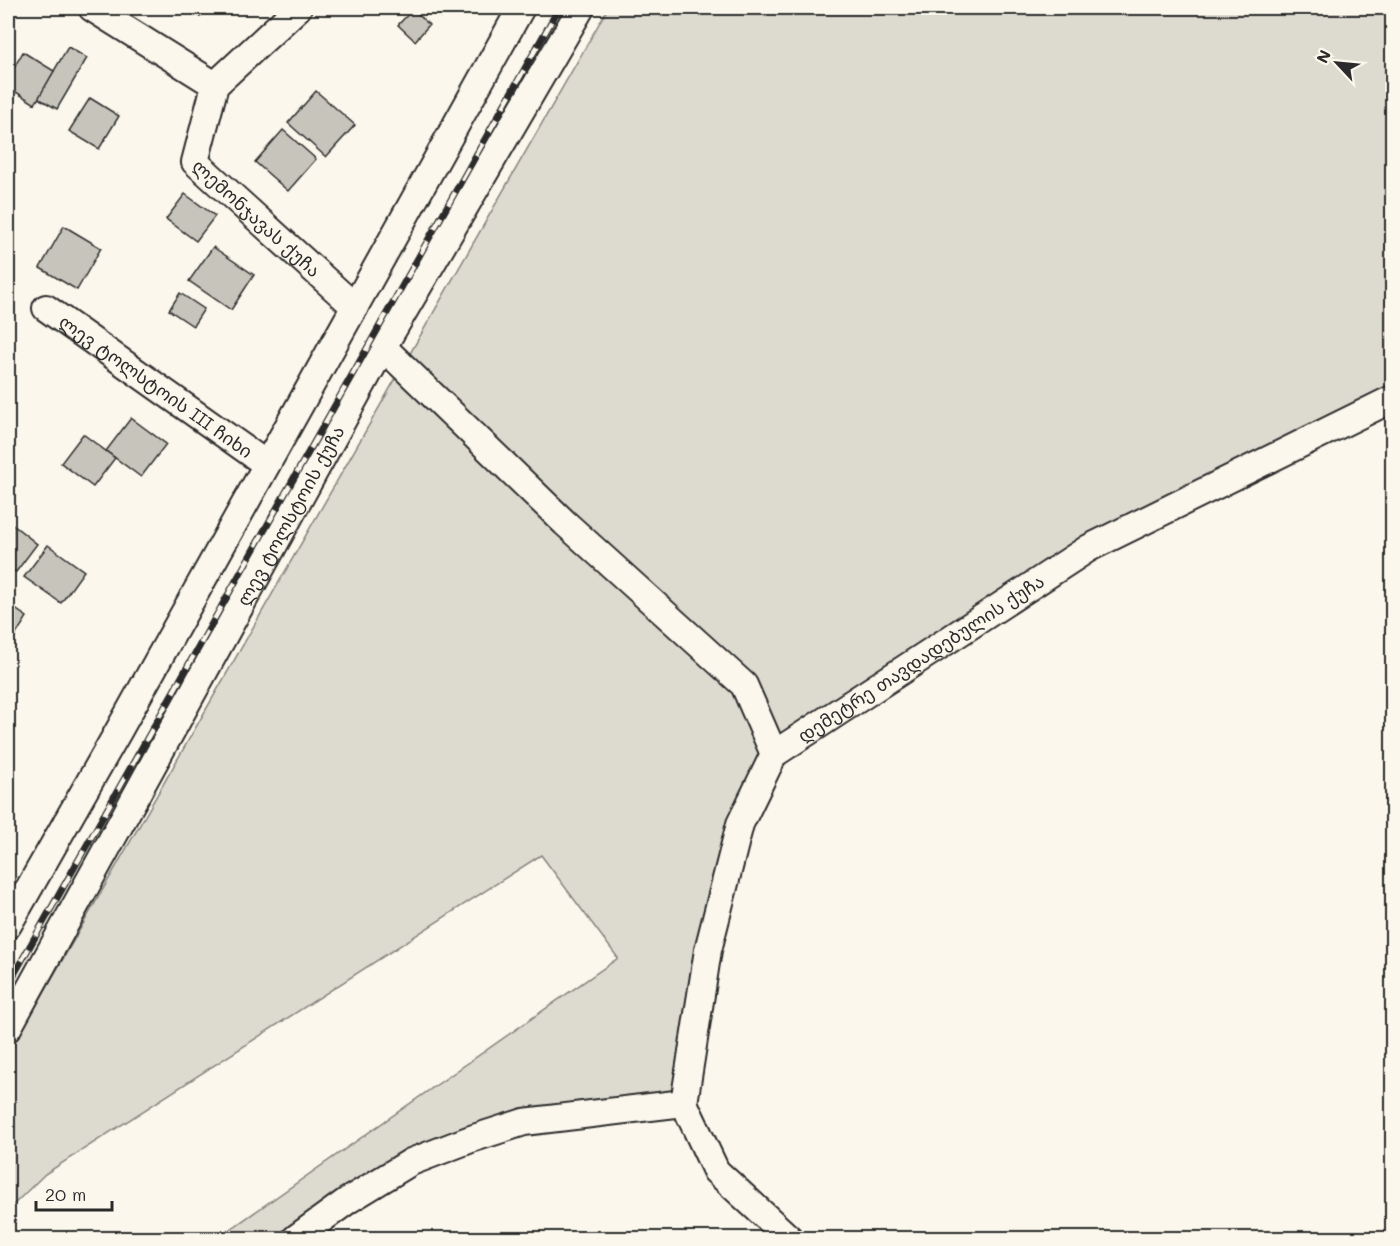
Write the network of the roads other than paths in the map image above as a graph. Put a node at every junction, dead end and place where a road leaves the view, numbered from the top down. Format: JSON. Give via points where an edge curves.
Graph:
{"nodes":[{"id":1,"x":92,"y":8,"type":"edge"},
{"id":2,"x":298,"y":8,"type":"edge"},
{"id":3,"x":521,"y":8,"type":"edge"},
{"id":4,"x":581,"y":8,"type":"edge"},
{"id":5,"x":215,"y":85,"type":"junction"},
{"id":6,"x":355,"y":307,"type":"junction"},
{"id":7,"x":46,"y":308,"type":"dead end"},
{"id":8,"x":383,"y":347,"type":"junction"},
{"id":9,"x":1392,"y":399,"type":"edge"},
{"id":10,"x":266,"y":464,"type":"junction"},
{"id":11,"x":774,"y":754,"type":"junction"},
{"id":12,"x":8,"y":925,"type":"edge"},
{"id":13,"x":8,"y":1028,"type":"edge"},
{"id":14,"x":684,"y":1103,"type":"junction"},
{"id":15,"x":296,"y":1239,"type":"edge"},
{"id":16,"x":789,"y":1239,"type":"edge"}],
"edges":[{"from":1,"to":5,"type":"street"},
{"from":2,"to":5,"type":"street"},
{"from":3,"to":6,"type":"street"},
{"from":4,"to":8,"type":"street","name":"ლევ ტოლსტოის ქუჩა"},
{"from":5,"to":6,"type":"street","name":"ლემონჯავას ქუჩა","via":[[195,162]]},
{"from":6,"to":10,"type":"street"},
{"from":7,"to":10,"type":"street","name":"ლევ ტოლსტოის III ჩიხი"},
{"from":8,"to":11,"type":"street","via":[[564,523],[744,685]]},
{"from":8,"to":13,"type":"street","name":"ლევ ტოლსტოის ქუჩა"},
{"from":9,"to":11,"type":"street","name":"დემეტრე თავდადებულის ქუჩა","via":[[1089,548]]},
{"from":10,"to":12,"type":"street"},
{"from":11,"to":14,"type":"street","via":[[740,824],[708,950]]},
{"from":14,"to":15,"type":"street","via":[[524,1122],[471,1139],[411,1162],[346,1201]]},
{"from":14,"to":16,"type":"street","via":[[716,1171]]}]}
